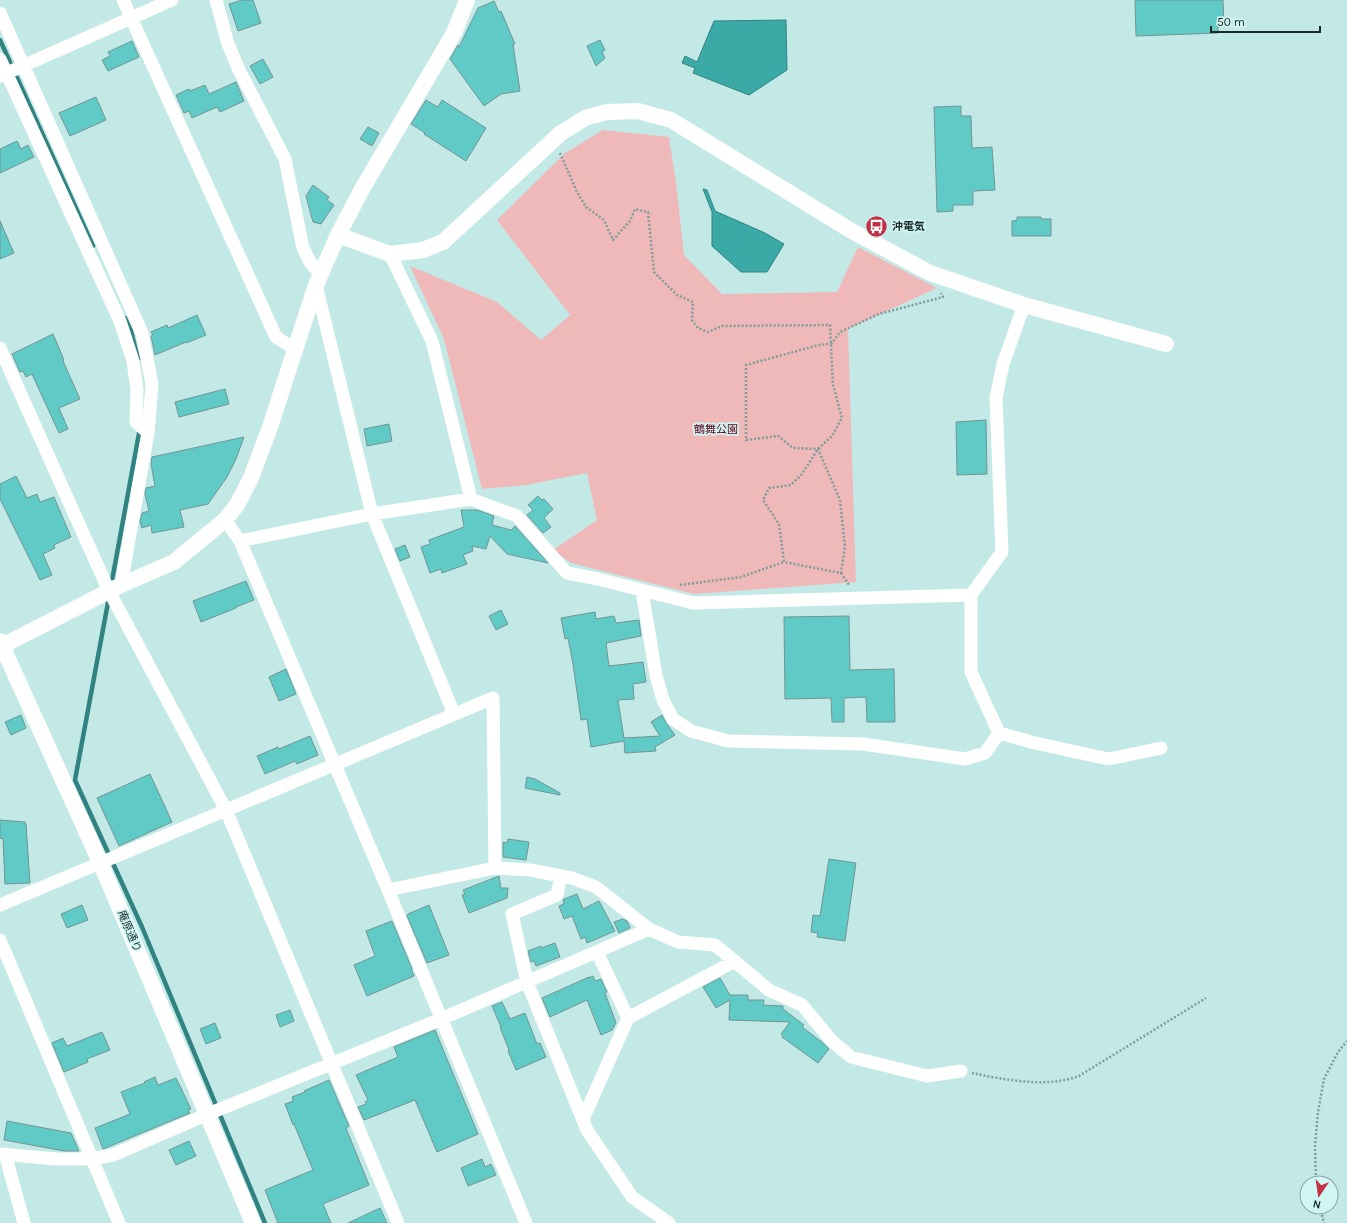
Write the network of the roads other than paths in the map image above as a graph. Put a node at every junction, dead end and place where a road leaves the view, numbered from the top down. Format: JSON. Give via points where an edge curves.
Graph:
{"nodes":[{"id":1,"x":123,"y":0,"type":"edge"},
{"id":2,"x":172,"y":0,"type":"edge"},
{"id":3,"x":216,"y":0,"type":"edge"},
{"id":4,"x":467,"y":0,"type":"edge"},
{"id":5,"x":0,"y":13,"type":"edge"},
{"id":6,"x":131,"y":18,"type":"junction"},
{"id":7,"x":0,"y":59,"type":"edge"},
{"id":8,"x":23,"y":65,"type":"junction"},
{"id":9,"x":3,"y":74,"type":"edge"},
{"id":10,"x":338,"y":236,"type":"junction"},
{"id":11,"x":390,"y":254,"type":"junction"},
{"id":12,"x":319,"y":280,"type":"junction"},
{"id":13,"x":1024,"y":305,"type":"junction"},
{"id":14,"x":1166,"y":344,"type":"dead end"},
{"id":15,"x":0,"y":348,"type":"edge"},
{"id":16,"x":295,"y":349,"type":"junction"},
{"id":17,"x":148,"y":434,"type":"junction"},
{"id":18,"x":471,"y":499,"type":"junction"},
{"id":19,"x":372,"y":514,"type":"junction"},
{"id":20,"x":226,"y":520,"type":"junction"},
{"id":21,"x":240,"y":541,"type":"junction"},
{"id":22,"x":115,"y":588,"type":"junction"},
{"id":23,"x":642,"y":591,"type":"junction"},
{"id":24,"x":971,"y":595,"type":"junction"},
{"id":25,"x":1,"y":644,"type":"edge"},
{"id":26,"x":454,"y":714,"type":"junction"},
{"id":27,"x":999,"y":733,"type":"junction"},
{"id":28,"x":1161,"y":748,"type":"dead end"},
{"id":29,"x":334,"y":764,"type":"junction"},
{"id":30,"x":226,"y":810,"type":"junction"},
{"id":31,"x":100,"y":862,"type":"junction"},
{"id":32,"x":495,"y":868,"type":"junction"},
{"id":33,"x":561,"y":876,"type":"junction"},
{"id":34,"x":388,"y":890,"type":"junction"},
{"id":35,"x":0,"y":905,"type":"edge"},
{"id":36,"x":649,"y":929,"type":"junction"},
{"id":37,"x":0,"y":940,"type":"edge"},
{"id":38,"x":597,"y":952,"type":"junction"},
{"id":39,"x":735,"y":961,"type":"junction"},
{"id":40,"x":527,"y":982,"type":"junction"},
{"id":41,"x":628,"y":1018,"type":"junction"},
{"id":42,"x":441,"y":1019,"type":"junction"},
{"id":43,"x":332,"y":1063,"type":"junction"},
{"id":44,"x":961,"y":1071,"type":"road end"},
{"id":45,"x":208,"y":1114,"type":"junction"},
{"id":46,"x":583,"y":1119,"type":"junction"},
{"id":47,"x":2,"y":1154,"type":"edge"},
{"id":48,"x":92,"y":1159,"type":"junction"},
{"id":49,"x":24,"y":1223,"type":"edge"},
{"id":50,"x":119,"y":1223,"type":"edge"},
{"id":51,"x":253,"y":1223,"type":"edge"},
{"id":52,"x":398,"y":1223,"type":"edge"},
{"id":53,"x":526,"y":1223,"type":"edge"},
{"id":54,"x":669,"y":1223,"type":"edge"}],
"edges":[{"from":1,"to":6,"type":"street"},
{"from":2,"to":6,"type":"street"},
{"from":3,"to":12,"type":"street","via":[[228,44],[239,70],[285,159],[303,248]]},
{"from":4,"to":10,"type":"street","via":[[454,33],[362,189]]},
{"from":5,"to":8,"type":"street"},
{"from":6,"to":8,"type":"street"},
{"from":6,"to":16,"type":"street","via":[[276,337]]},
{"from":7,"to":9,"type":"street"},
{"from":8,"to":9,"type":"street"},
{"from":8,"to":17,"type":"street","via":[[142,333],[152,384]]},
{"from":9,"to":17,"type":"street","via":[[120,321],[133,361],[137,390],[136,422]]},
{"from":10,"to":11,"type":"street"},
{"from":10,"to":12,"type":"street"},
{"from":11,"to":13,"type":"street","via":[[423,250],[443,242],[561,133],[585,118],[607,112],[638,111],[672,120],[850,230],[930,273]]},
{"from":11,"to":18,"type":"street","via":[[432,341]]},
{"from":12,"to":16,"type":"street"},
{"from":12,"to":19,"type":"street"},
{"from":13,"to":14,"type":"street"},
{"from":13,"to":24,"type":"street","via":[[1003,364],[996,398],[1002,552]]},
{"from":15,"to":22,"type":"street"},
{"from":16,"to":20,"type":"street","via":[[251,478]]},
{"from":17,"to":22,"type":"street"},
{"from":18,"to":19,"type":"street"},
{"from":18,"to":23,"type":"street","via":[[517,516],[567,573]]},
{"from":19,"to":21,"type":"street"},
{"from":19,"to":26,"type":"street"},
{"from":20,"to":21,"type":"street"},
{"from":20,"to":22,"type":"street","via":[[174,562]]},
{"from":21,"to":29,"type":"street"},
{"from":22,"to":25,"type":"street"},
{"from":22,"to":30,"type":"street"},
{"from":23,"to":24,"type":"street","via":[[693,603]]},
{"from":23,"to":27,"type":"street","via":[[656,675],[663,700],[673,719],[691,730],[728,741],[863,744],[965,759],[984,753]]},
{"from":24,"to":27,"type":"street","via":[[971,672]]},
{"from":25,"to":31,"type":"street","name":"庵原通り"},
{"from":26,"to":29,"type":"street"},
{"from":26,"to":32,"type":"street","via":[[493,698]]},
{"from":27,"to":28,"type":"street","via":[[1108,759]]},
{"from":29,"to":30,"type":"street"},
{"from":29,"to":34,"type":"street"},
{"from":30,"to":31,"type":"street"},
{"from":30,"to":43,"type":"street"},
{"from":31,"to":35,"type":"street"},
{"from":31,"to":45,"type":"street","name":"庵原通り"},
{"from":32,"to":33,"type":"street","via":[[530,870]]},
{"from":32,"to":34,"type":"street"},
{"from":33,"to":36,"type":"street","via":[[596,887]]},
{"from":33,"to":40,"type":"street","via":[[557,895],[512,914]]},
{"from":34,"to":42,"type":"street"},
{"from":36,"to":38,"type":"street"},
{"from":36,"to":39,"type":"street","via":[[678,942],[715,945]]},
{"from":37,"to":48,"type":"street"},
{"from":38,"to":40,"type":"street"},
{"from":38,"to":41,"type":"street"},
{"from":39,"to":41,"type":"street"},
{"from":39,"to":44,"type":"street","via":[[769,990],[802,1005],[832,1041],[851,1057],[927,1076]]},
{"from":40,"to":42,"type":"street"},
{"from":40,"to":46,"type":"street"},
{"from":41,"to":46,"type":"street"},
{"from":42,"to":43,"type":"street"},
{"from":42,"to":53,"type":"street"},
{"from":43,"to":45,"type":"street"},
{"from":43,"to":52,"type":"street"},
{"from":45,"to":48,"type":"street","via":[[113,1155]]},
{"from":45,"to":51,"type":"street","name":"庵原通り"},
{"from":46,"to":54,"type":"street","via":[[632,1197]]},
{"from":47,"to":48,"type":"street"},
{"from":47,"to":49,"type":"street"},
{"from":48,"to":50,"type":"street"}]}
